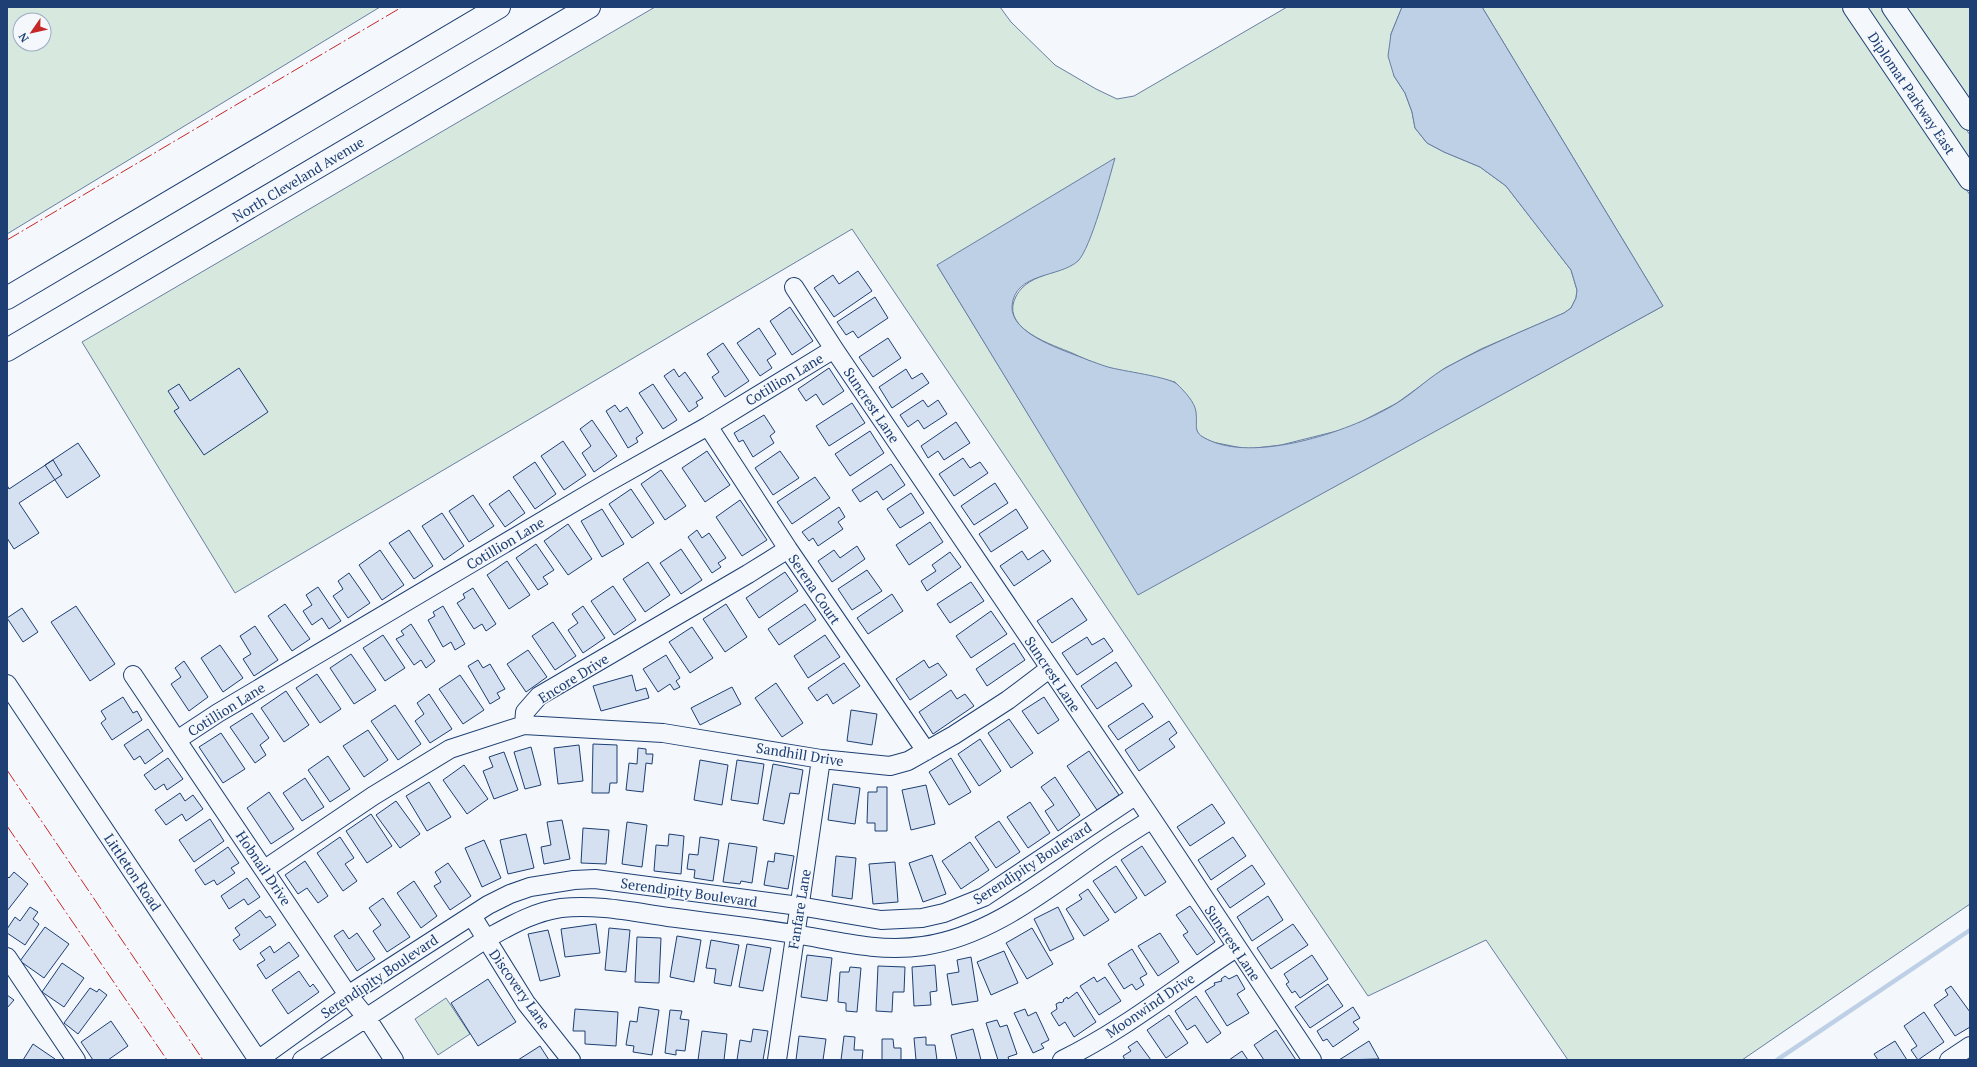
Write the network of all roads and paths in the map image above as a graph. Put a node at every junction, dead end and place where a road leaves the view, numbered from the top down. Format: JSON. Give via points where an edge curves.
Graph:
{"nodes":[{"id":1,"x":499,"y":7,"type":"edge"},
{"id":2,"x":589,"y":7,"type":"edge"},
{"id":3,"x":1854,"y":7,"type":"edge"},
{"id":4,"x":1893,"y":7,"type":"edge"},
{"id":5,"x":1970,"y":119,"type":"edge"},
{"id":6,"x":1970,"y":179,"type":"edge"},
{"id":7,"x":794,"y":287,"type":"dead end"},
{"id":8,"x":7,"y":298,"type":"edge"},
{"id":9,"x":834,"y":349,"type":"junction"},
{"id":10,"x":7,"y":350,"type":"edge"},
{"id":11,"x":708,"y":426,"type":"junction"},
{"id":12,"x":788,"y":548,"type":"junction"},
{"id":13,"x":1049,"y":669,"type":"junction"},
{"id":14,"x":133,"y":675,"type":"dead end"},
{"id":15,"x":7,"y":684,"type":"edge"},
{"id":16,"x":524,"y":725,"type":"junction"},
{"id":17,"x":177,"y":740,"type":"junction"},
{"id":18,"x":926,"y":751,"type":"junction"},
{"id":19,"x":821,"y":759,"type":"junction"},
{"id":20,"x":1135,"y":796,"type":"junction"},
{"id":21,"x":1152,"y":819,"type":"junction"},
{"id":22,"x":265,"y":869,"type":"junction"},
{"id":23,"x":799,"y":906,"type":"junction"},
{"id":24,"x":472,"y":916,"type":"junction"},
{"id":25,"x":795,"y":934,"type":"junction"},
{"id":26,"x":486,"y":940,"type":"junction"},
{"id":27,"x":1236,"y":948,"type":"junction"},
{"id":28,"x":7,"y":957,"type":"edge"},
{"id":29,"x":348,"y":995,"type":"junction"},
{"id":30,"x":366,"y":1017,"type":"junction"},
{"id":31,"x":1970,"y":1046,"type":"edge"},
{"id":32,"x":76,"y":1060,"type":"edge"},
{"id":33,"x":258,"y":1060,"type":"edge"},
{"id":34,"x":302,"y":1060,"type":"edge"},
{"id":35,"x":394,"y":1060,"type":"edge"},
{"id":36,"x":571,"y":1060,"type":"edge"},
{"id":37,"x":777,"y":1060,"type":"edge"},
{"id":38,"x":1062,"y":1060,"type":"edge"},
{"id":39,"x":1312,"y":1060,"type":"edge"},
{"id":40,"x":1949,"y":1060,"type":"edge"}],
"edges":[{"from":1,"to":8,"type":"main road"},
{"from":2,"to":10,"type":"main road","name":"North Cleveland Avenue"},
{"from":3,"to":6,"type":"main road","name":"Diplomat Parkway East"},
{"from":4,"to":5,"type":"main road"},
{"from":7,"to":9,"type":"street","name":"Suncrest Lane"},
{"from":9,"to":11,"type":"street","name":"Cotillion Lane"},
{"from":9,"to":13,"type":"street","name":"Suncrest Lane"},
{"from":11,"to":12,"type":"street","name":"Serena Court"},
{"from":11,"to":17,"type":"street","name":"Cotillion Lane","via":[[218,713]]},
{"from":12,"to":16,"type":"street","name":"Encore Drive","via":[[539,696],[525,712]]},
{"from":12,"to":18,"type":"street","name":"Serena Court"},
{"from":13,"to":18,"type":"street","name":"Sandhill Drive","via":[[1008,700]]},
{"from":13,"to":20,"type":"street","name":"Suncrest Lane"},
{"from":14,"to":17,"type":"street","name":"Hobnail Drive"},
{"from":15,"to":33,"type":"street","name":"Littleton Road"},
{"from":16,"to":19,"type":"street","name":"Sandhill Drive","via":[[663,733]]},
{"from":16,"to":22,"type":"street","via":[[450,749],[367,800]]},
{"from":17,"to":22,"type":"street","name":"Hobnail Drive"},
{"from":18,"to":19,"type":"street","name":"Sandhill Drive","via":[[908,761],[890,766]]},
{"from":19,"to":23,"type":"street","name":"Fanfare Lane"},
{"from":20,"to":21,"type":"street","name":"Suncrest Lane"},
{"from":20,"to":23,"type":"street","name":"Serendipity Boulevard","via":[[984,897],[944,913],[922,918],[881,920]]},
{"from":21,"to":25,"type":"street","name":"Serendipity Boulevard","via":[[1008,914],[967,934],[923,946],[895,948],[866,946]]},
{"from":21,"to":27,"type":"street","name":"Suncrest Lane"},
{"from":22,"to":29,"type":"street","name":"Hobnail Drive"},
{"from":23,"to":24,"type":"street","name":"Serendipity Boulevard","via":[[595,879],[530,887],[510,894]]},
{"from":23,"to":25,"type":"street","name":"Fanfare Lane"},
{"from":24,"to":26,"type":"street","name":"Discovery Lane"},
{"from":24,"to":29,"type":"street","name":"Serendipity Boulevard"},
{"from":25,"to":26,"type":"street","name":"Serendipity Boulevard","via":[[581,907],[560,908],[536,914]]},
{"from":25,"to":37,"type":"street","name":"Fanfare Lane"},
{"from":26,"to":30,"type":"street","name":"Serendipity Boulevard"},
{"from":26,"to":36,"type":"street","name":"Discovery Lane","via":[[526,1002]]},
{"from":27,"to":38,"type":"street","name":"Moonwind Drive","via":[[1122,1024]]},
{"from":27,"to":39,"type":"street","name":"Suncrest Lane"},
{"from":28,"to":32,"type":"street"},
{"from":29,"to":30,"type":"street","name":"Hobnail Drive"},
{"from":29,"to":33,"type":"street","name":"Serendipity Boulevard"},
{"from":30,"to":34,"type":"street","name":"Serendipity Boulevard"},
{"from":30,"to":35,"type":"street","name":"Hobnail Drive"},
{"from":31,"to":40,"type":"street"}]}
